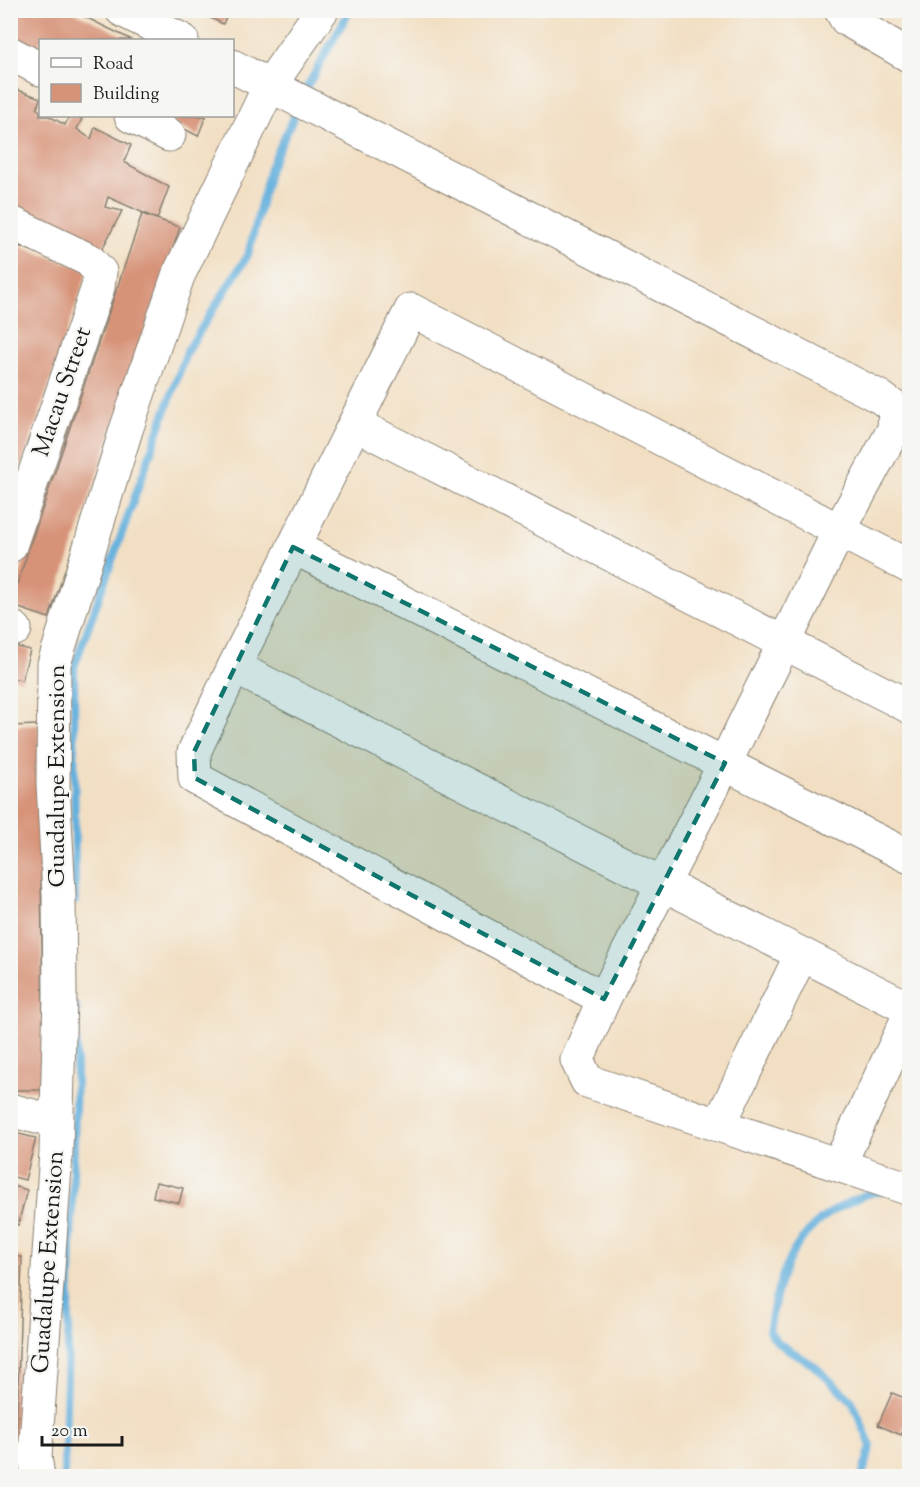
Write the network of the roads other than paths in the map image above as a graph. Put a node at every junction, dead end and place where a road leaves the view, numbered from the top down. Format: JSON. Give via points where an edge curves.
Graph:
{"nodes":[{"id":1,"x":122,"y":10,"type":"edge"},
{"id":2,"x":322,"y":10,"type":"edge"},
{"id":3,"x":843,"y":14,"type":"edge"},
{"id":4,"x":180,"y":39,"type":"edge"},
{"id":5,"x":10,"y":53,"type":"edge"},
{"id":6,"x":909,"y":56,"type":"edge"},
{"id":7,"x":234,"y":67,"type":"edge"},
{"id":8,"x":39,"y":68,"type":"edge"},
{"id":9,"x":270,"y":85,"type":"junction"},
{"id":10,"x":133,"y":117,"type":"edge"},
{"id":11,"x":169,"y":135,"type":"dead end"},
{"id":12,"x":10,"y":222,"type":"edge"},
{"id":13,"x":355,"y":424,"type":"junction"},
{"id":14,"x":839,"y":531,"type":"junction"},
{"id":15,"x":10,"y":546,"type":"edge"},
{"id":16,"x":293,"y":547,"type":"junction"},
{"id":17,"x":909,"y":567,"type":"edge"},
{"id":18,"x":783,"y":641,"type":"junction"},
{"id":19,"x":234,"y":667,"type":"junction"},
{"id":20,"x":909,"y":707,"type":"edge"},
{"id":21,"x":725,"y":763,"type":"junction"},
{"id":22,"x":909,"y":857,"type":"edge"},
{"id":23,"x":663,"y":886,"type":"junction"},
{"id":24,"x":801,"y":955,"type":"junction"},
{"id":25,"x":604,"y":999,"type":"junction"},
{"id":26,"x":909,"y":1009,"type":"edge"},
{"id":27,"x":909,"y":1014,"type":"edge"},
{"id":28,"x":719,"y":1125,"type":"junction"},
{"id":29,"x":839,"y":1165,"type":"junction"},
{"id":30,"x":909,"y":1189,"type":"edge"},
{"id":31,"x":22,"y":1471,"type":"edge"}],
"edges":[{"from":1,"to":4,"type":"street"},
{"from":2,"to":9,"type":"street","name":"Guadalupe Extension"},
{"from":3,"to":6,"type":"street"},
{"from":5,"to":8,"type":"street"},
{"from":7,"to":9,"type":"street"},
{"from":9,"to":14,"type":"street","via":[[880,396],[895,408],[894,429]]},
{"from":9,"to":31,"type":"street","name":"Guadalupe Extension","via":[[178,276],[54,664],[53,784],[60,995],[56,1152],[35,1457]]},
{"from":10,"to":11,"type":"street"},
{"from":12,"to":15,"type":"street","name":"Macau Street","via":[[89,260],[100,272]]},
{"from":13,"to":14,"type":"street","via":[[411,310]]},
{"from":13,"to":16,"type":"street"},
{"from":13,"to":18,"type":"street"},
{"from":14,"to":17,"type":"street"},
{"from":14,"to":18,"type":"street"},
{"from":16,"to":19,"type":"street"},
{"from":16,"to":21,"type":"street"},
{"from":18,"to":20,"type":"street"},
{"from":18,"to":21,"type":"street"},
{"from":19,"to":23,"type":"street"},
{"from":19,"to":25,"type":"street","via":[[194,752],[195,778]]},
{"from":21,"to":22,"type":"street"},
{"from":21,"to":23,"type":"street"},
{"from":23,"to":24,"type":"street"},
{"from":23,"to":25,"type":"street"},
{"from":24,"to":26,"type":"street"},
{"from":24,"to":28,"type":"street"},
{"from":25,"to":28,"type":"street","via":[[577,1060],[587,1081]]},
{"from":27,"to":29,"type":"street"},
{"from":28,"to":29,"type":"street"},
{"from":29,"to":30,"type":"street"}]}
